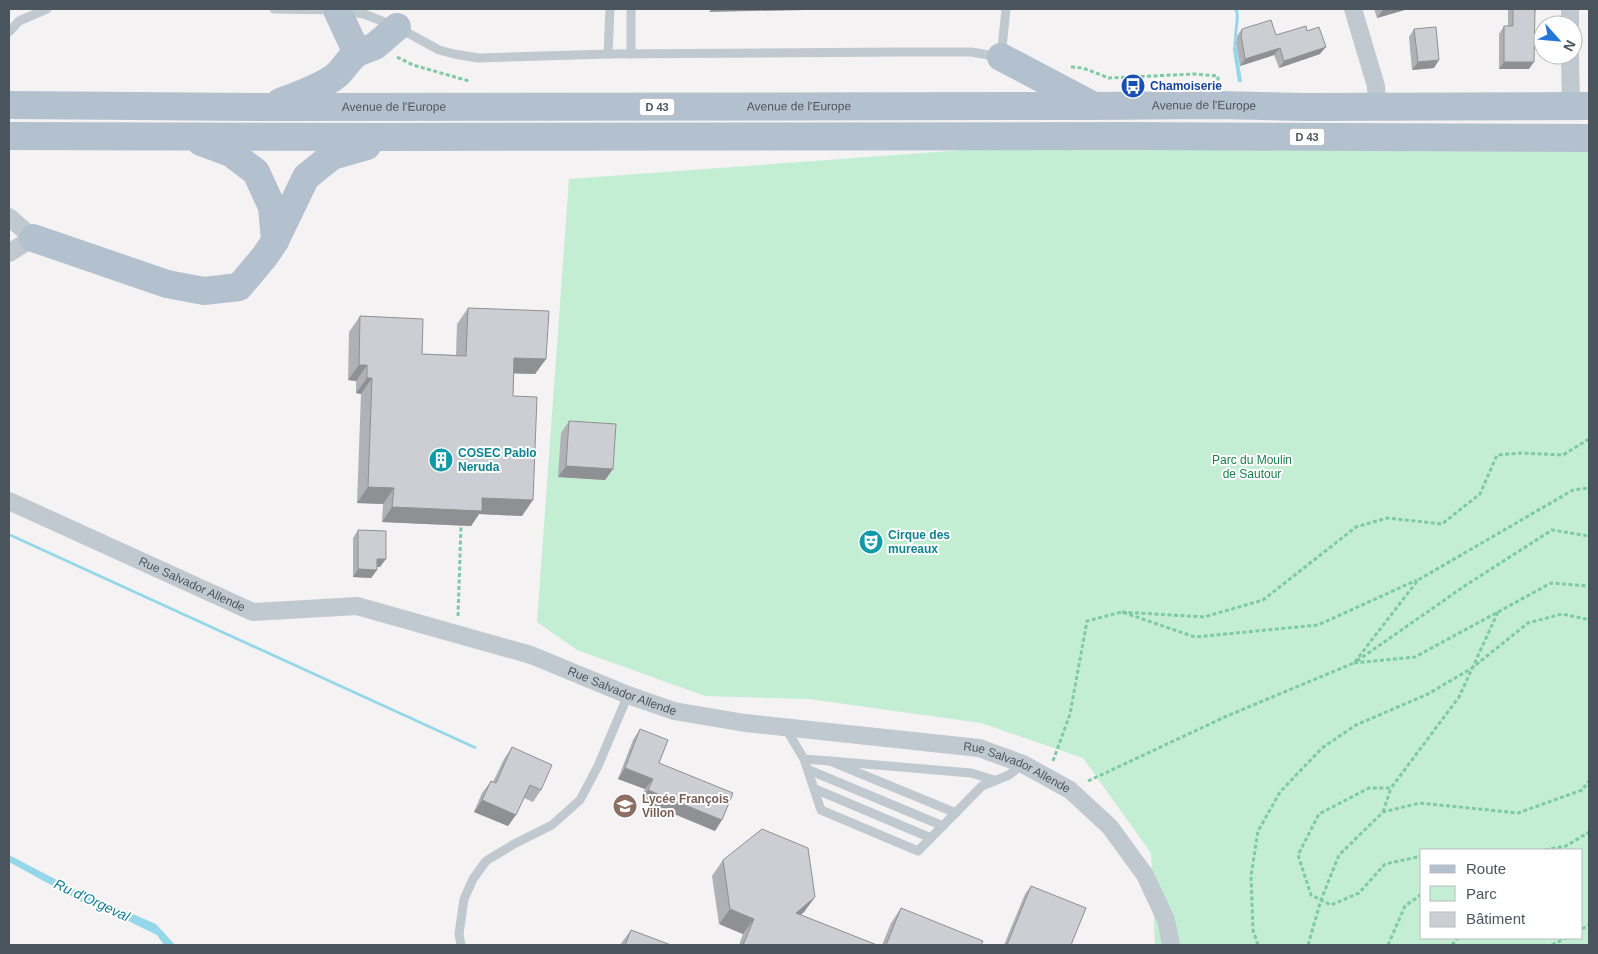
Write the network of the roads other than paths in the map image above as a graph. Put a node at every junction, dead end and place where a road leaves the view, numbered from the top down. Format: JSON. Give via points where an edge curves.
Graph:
{"nodes":[{"id":1,"x":47,"y":9,"type":"edge"},
{"id":2,"x":274,"y":9,"type":"edge"},
{"id":3,"x":610,"y":9,"type":"edge"},
{"id":4,"x":631,"y":9,"type":"edge"},
{"id":5,"x":1006,"y":9,"type":"edge"},
{"id":6,"x":1353,"y":9,"type":"edge"},
{"id":7,"x":337,"y":10,"type":"junction"},
{"id":8,"x":397,"y":27,"type":"junction"},
{"id":9,"x":9,"y":32,"type":"edge"},
{"id":10,"x":366,"y":49,"type":"junction"},
{"id":11,"x":608,"y":54,"type":"junction"},
{"id":12,"x":631,"y":54,"type":"junction"},
{"id":13,"x":1001,"y":57,"type":"junction"},
{"id":14,"x":1572,"y":65,"type":"edge"},
{"id":15,"x":9,"y":105,"type":"edge"},
{"id":16,"x":1093,"y":106,"type":"junction"},
{"id":17,"x":1377,"y":106,"type":"junction"},
{"id":18,"x":1580,"y":106,"type":"edge"},
{"id":19,"x":267,"y":107,"type":"junction"},
{"id":20,"x":9,"y":136,"type":"edge"},
{"id":21,"x":188,"y":137,"type":"junction"},
{"id":22,"x":387,"y":137,"type":"junction"},
{"id":23,"x":1589,"y":138,"type":"edge"},
{"id":24,"x":9,"y":218,"type":"edge"},
{"id":25,"x":33,"y":238,"type":"junction"},
{"id":26,"x":275,"y":241,"type":"junction"},
{"id":27,"x":9,"y":254,"type":"edge"},
{"id":28,"x":9,"y":501,"type":"edge"},
{"id":29,"x":628,"y":695,"type":"junction"},
{"id":30,"x":785,"y":727,"type":"junction"},
{"id":31,"x":804,"y":759,"type":"junction"},
{"id":32,"x":830,"y":761,"type":"junction"},
{"id":33,"x":1023,"y":764,"type":"junction"},
{"id":34,"x":809,"y":770,"type":"junction"},
{"id":35,"x":994,"y":780,"type":"junction"},
{"id":36,"x":815,"y":789,"type":"junction"},
{"id":37,"x":956,"y":813,"type":"junction"},
{"id":38,"x":943,"y":826,"type":"junction"},
{"id":39,"x":931,"y":838,"type":"junction"},
{"id":40,"x":462,"y":945,"type":"edge"},
{"id":41,"x":1170,"y":945,"type":"edge"}],
"edges":[{"from":1,"to":9,"type":"lane","via":[[19,21]]},
{"from":2,"to":7,"type":"lane"},
{"from":3,"to":11,"type":"lane"},
{"from":4,"to":12,"type":"lane"},
{"from":5,"to":13,"type":"lane"},
{"from":6,"to":17,"type":"street","via":[[1376,86]]},
{"from":7,"to":8,"type":"lane","via":[[364,14]]},
{"from":7,"to":10,"type":"main road"},
{"from":8,"to":10,"type":"main road"},
{"from":8,"to":11,"type":"lane","via":[[439,50],[478,58]]},
{"from":10,"to":19,"type":"main road","via":[[350,59],[337,75]]},
{"from":11,"to":12,"type":"lane"},
{"from":12,"to":13,"type":"lane","via":[[962,52]]},
{"from":13,"to":16,"type":"main road"},
{"from":14,"to":18,"type":"street"},
{"from":15,"to":19,"type":"main road","name":"Avenue de l'Europe","number":"D 43"},
{"from":16,"to":17,"type":"main road","name":"Avenue de l'Europe","number":"D 43"},
{"from":16,"to":19,"type":"main road","name":"Avenue de l'Europe","number":"D 43"},
{"from":17,"to":18,"type":"main road","name":"Avenue de l'Europe","number":"D 43"},
{"from":20,"to":21,"type":"main road","number":"D 43"},
{"from":21,"to":22,"type":"main road","number":"D 43"},
{"from":21,"to":26,"type":"main road","via":[[230,153],[256,172],[272,207]]},
{"from":22,"to":23,"type":"main road","number":"D 43"},
{"from":22,"to":26,"type":"main road","via":[[332,156],[306,177]]},
{"from":24,"to":25,"type":"street"},
{"from":25,"to":26,"type":"main road","via":[[167,284],[204,292],[239,287]]},
{"from":25,"to":27,"type":"street"},
{"from":28,"to":29,"type":"street","name":"Rue Salvador Allende","via":[[253,612],[357,606],[531,655]]},
{"from":29,"to":30,"type":"street","name":"Rue Salvador Allende","via":[[674,712]]},
{"from":29,"to":40,"type":"lane","via":[[580,800],[552,826],[486,862],[473,879],[464,899],[459,934]]},
{"from":30,"to":31,"type":"lane"},
{"from":30,"to":33,"type":"street","name":"Rue Salvador Allende","via":[[979,748]]},
{"from":31,"to":32,"type":"lane"},
{"from":31,"to":34,"type":"lane"},
{"from":32,"to":35,"type":"lane","via":[[971,773]]},
{"from":32,"to":37,"type":"lane"},
{"from":33,"to":35,"type":"lane","via":[[1009,775]]},
{"from":33,"to":41,"type":"street","name":"Rue Salvador Allende","via":[[1070,790],[1110,827],[1145,875],[1166,920]]},
{"from":34,"to":36,"type":"lane"},
{"from":34,"to":38,"type":"lane"},
{"from":35,"to":37,"type":"lane","via":[[982,786]]},
{"from":36,"to":39,"type":"lane"},
{"from":36,"to":39,"type":"lane","via":[[821,810],[896,842],[918,851]]},
{"from":37,"to":38,"type":"lane"},
{"from":38,"to":39,"type":"lane"}]}
